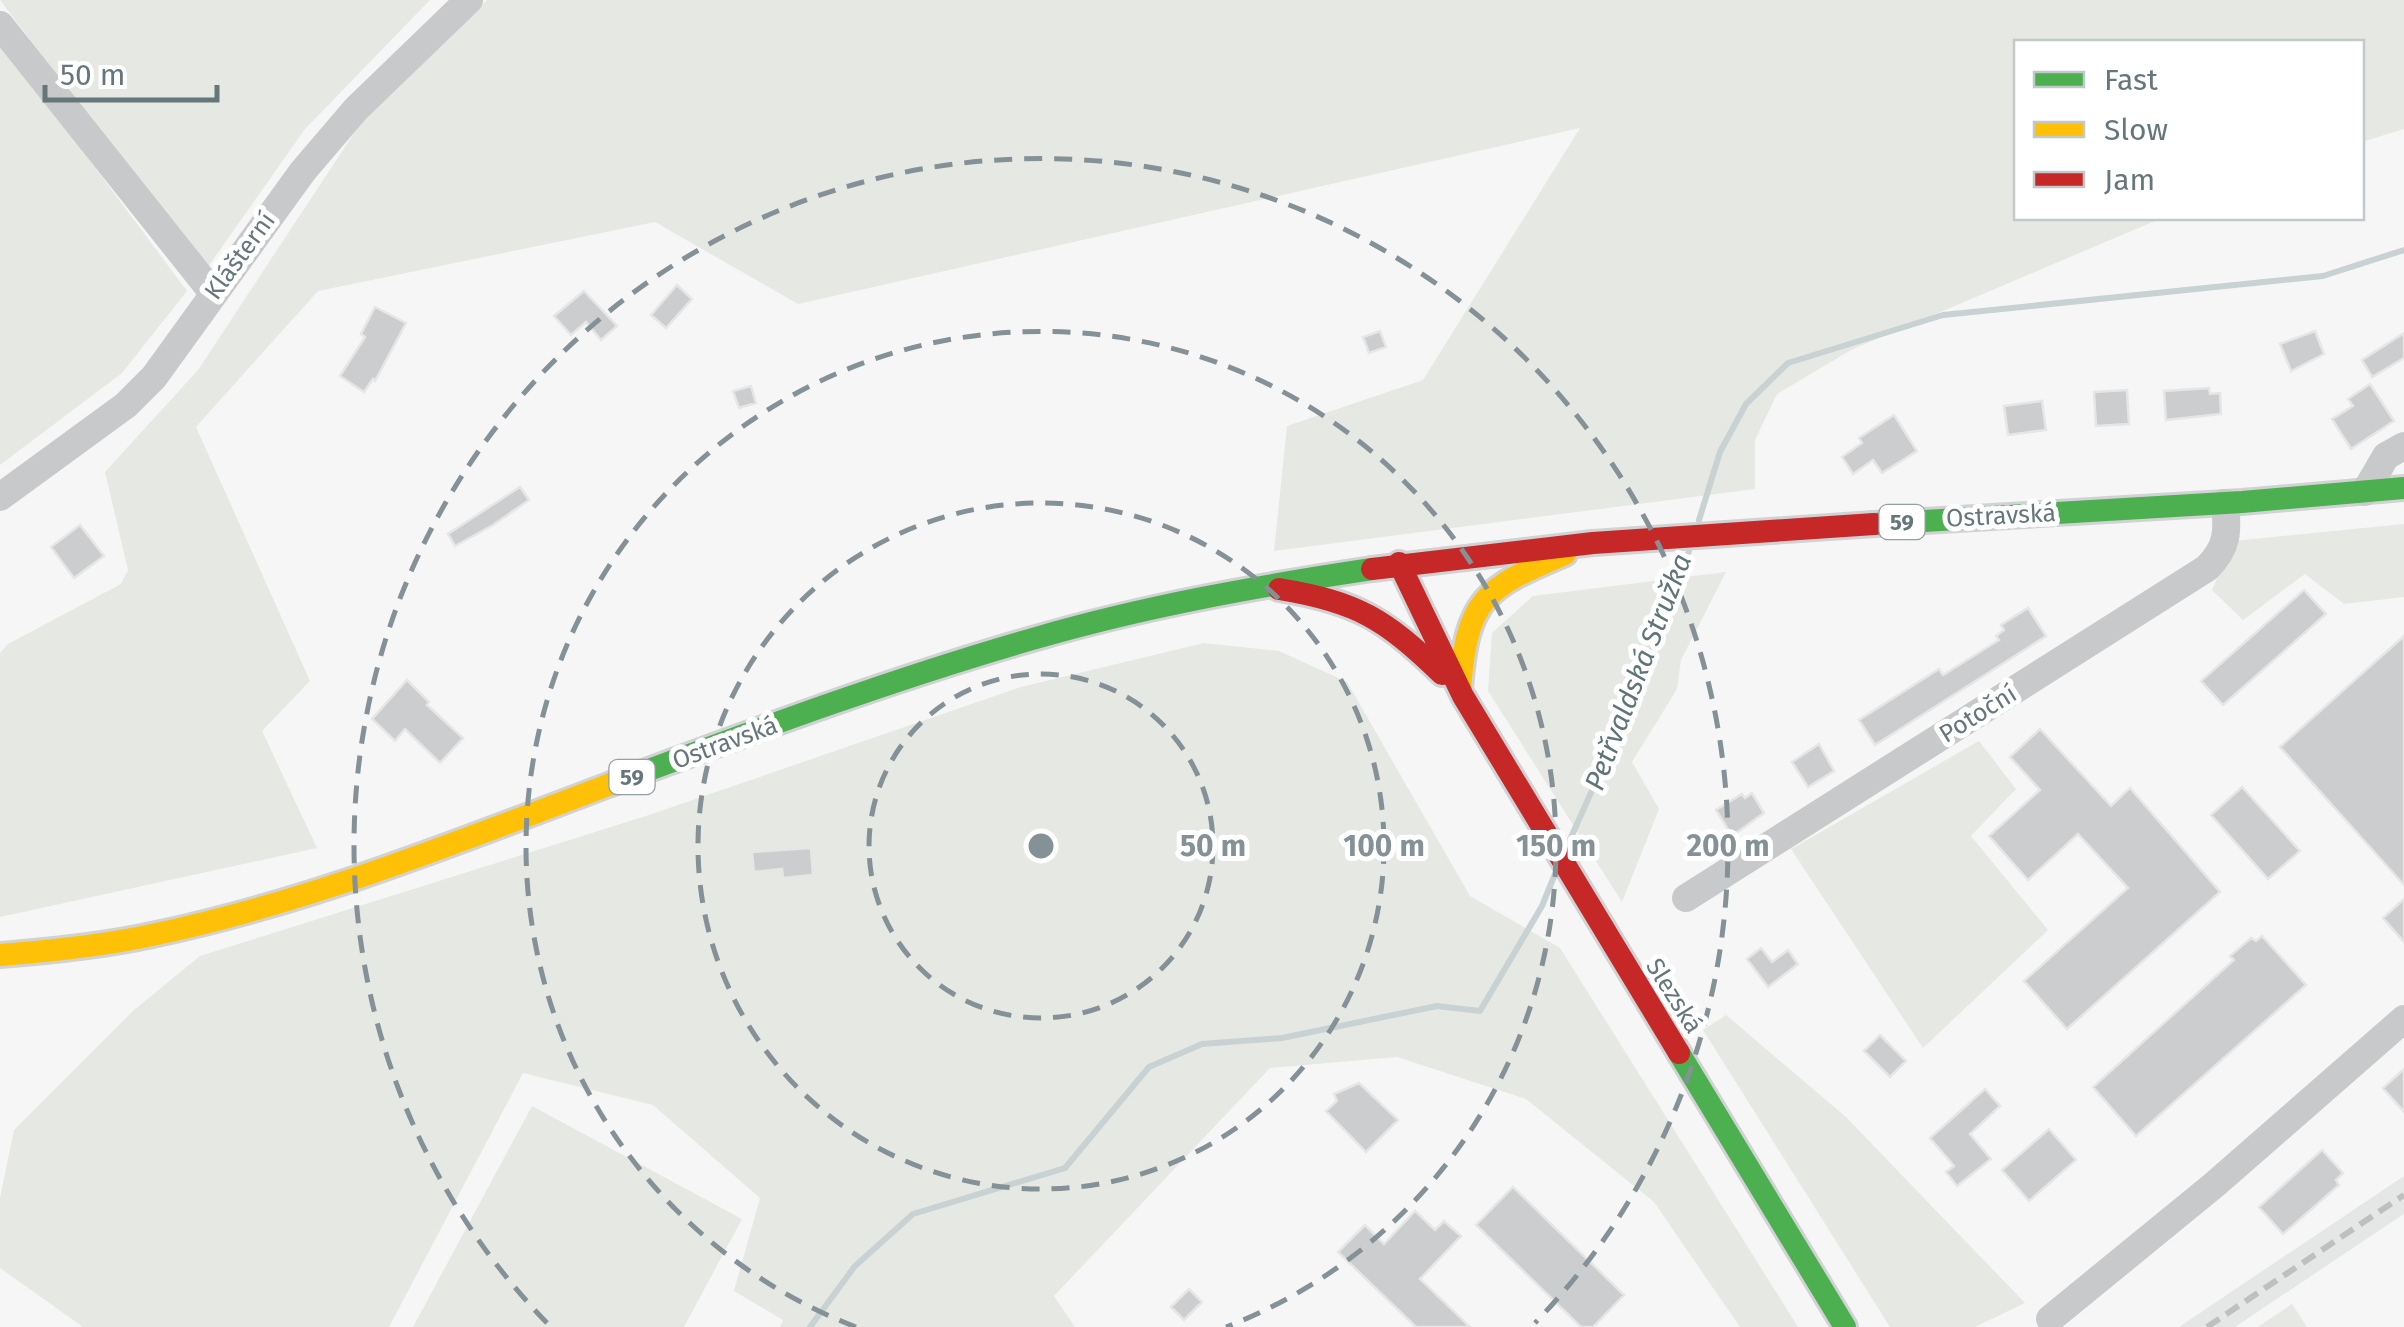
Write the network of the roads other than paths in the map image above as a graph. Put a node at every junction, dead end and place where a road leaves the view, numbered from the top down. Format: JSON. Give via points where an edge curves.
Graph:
{"nodes":[{"id":1,"x":469,"y":0,"type":"edge"},
{"id":2,"x":0,"y":25,"type":"edge"},
{"id":3,"x":213,"y":293,"type":"junction"},
{"id":4,"x":2404,"y":446,"type":"edge"},
{"id":5,"x":2404,"y":488,"type":"edge"},
{"id":6,"x":2364,"y":492,"type":"junction"},
{"id":7,"x":0,"y":497,"type":"edge"},
{"id":8,"x":2225,"y":503,"type":"junction"},
{"id":9,"x":1598,"y":540,"type":"junction"},
{"id":10,"x":1399,"y":563,"type":"junction"},
{"id":11,"x":1262,"y":586,"type":"junction"},
{"id":12,"x":1460,"y":691,"type":"junction"},
{"id":13,"x":1686,"y":898,"type":"dead end"},
{"id":14,"x":0,"y":955,"type":"edge"},
{"id":15,"x":2404,"y":1019,"type":"edge"},
{"id":16,"x":2050,"y":1319,"type":"dead end"},
{"id":17,"x":1845,"y":1327,"type":"edge"}],
"edges":[{"from":1,"to":3,"type":"street","name":"Klášterní","via":[[356,108]]},
{"from":2,"to":3,"type":"street"},
{"from":3,"to":7,"type":"street","name":"Klášterní","via":[[126,405]]},
{"from":4,"to":6,"type":"street","via":[[2386,456]]},
{"from":5,"to":6,"type":"main road","name":"Ostravská","number":"59"},
{"from":6,"to":8,"type":"main road","name":"Ostravská","number":"59"},
{"from":8,"to":9,"type":"main road","name":"Ostravská","number":"59"},
{"from":8,"to":13,"type":"street","name":"Potoční","via":[[2228,536],[2207,568]]},
{"from":9,"to":10,"type":"main road","number":"59"},
{"from":9,"to":12,"type":"main road","via":[[1490,590],[1464,632]]},
{"from":10,"to":11,"type":"main road","name":"Ostravská","number":"59"},
{"from":10,"to":12,"type":"main road","name":"Slezská"},
{"from":11,"to":12,"type":"main road","via":[[1368,610]]},
{"from":11,"to":14,"type":"main road","name":"Ostravská","number":"59","via":[[1110,618],[911,677],[348,883],[131,940]]},
{"from":12,"to":17,"type":"main road","name":"Slezská"},
{"from":15,"to":16,"type":"street"}]}
